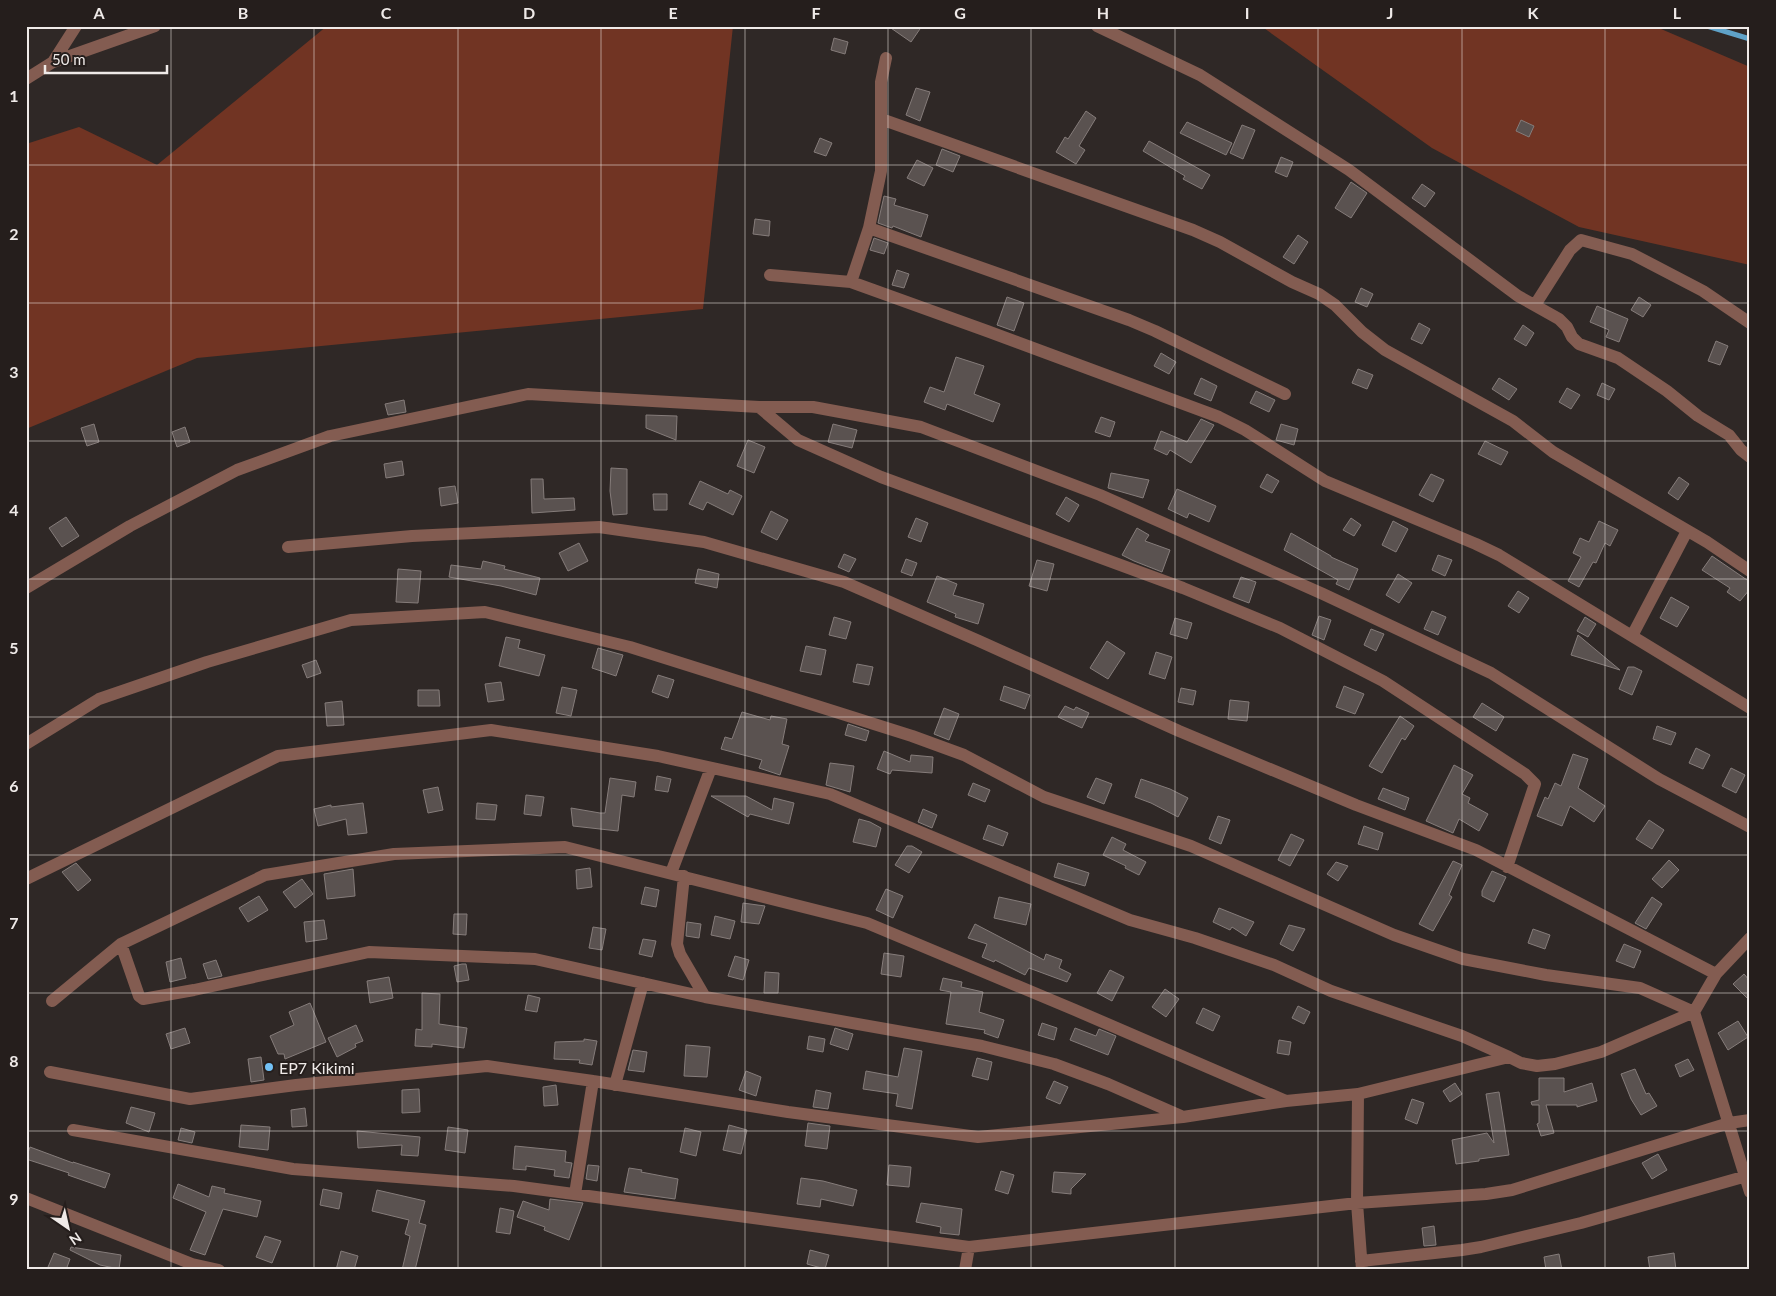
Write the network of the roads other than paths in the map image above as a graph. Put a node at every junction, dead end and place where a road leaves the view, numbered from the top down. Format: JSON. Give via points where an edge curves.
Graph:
{"nodes":[{"id":1,"x":76,"y":26,"type":"edge"},
{"id":2,"x":155,"y":26,"type":"edge"},
{"id":3,"x":1097,"y":26,"type":"edge"},
{"id":4,"x":886,"y":58,"type":"dead end"},
{"id":5,"x":53,"y":62,"type":"junction"},
{"id":6,"x":26,"y":80,"type":"edge"},
{"id":7,"x":881,"y":119,"type":"junction"},
{"id":8,"x":870,"y":228,"type":"junction"},
{"id":9,"x":770,"y":275,"type":"dead end"},
{"id":10,"x":851,"y":282,"type":"junction"},
{"id":11,"x":1535,"y":305,"type":"junction"},
{"id":12,"x":1750,"y":323,"type":"edge"},
{"id":13,"x":1285,"y":394,"type":"dead end"},
{"id":14,"x":759,"y":407,"type":"junction"},
{"id":15,"x":1750,"y":457,"type":"edge"},
{"id":16,"x":1687,"y":531,"type":"junction"},
{"id":17,"x":288,"y":547,"type":"dead end"},
{"id":18,"x":1750,"y":571,"type":"edge"},
{"id":19,"x":26,"y":588,"type":"edge"},
{"id":20,"x":1632,"y":636,"type":"junction"},
{"id":21,"x":1750,"y":708,"type":"edge"},
{"id":22,"x":26,"y":744,"type":"edge"},
{"id":23,"x":711,"y":768,"type":"junction"},
{"id":24,"x":1750,"y":827,"type":"edge"},
{"id":25,"x":1507,"y":867,"type":"junction"},
{"id":26,"x":671,"y":873,"type":"junction"},
{"id":27,"x":684,"y":876,"type":"junction"},
{"id":28,"x":26,"y":879,"type":"edge"},
{"id":29,"x":1750,"y":938,"type":"edge"},
{"id":30,"x":121,"y":944,"type":"junction"},
{"id":31,"x":1716,"y":974,"type":"junction"},
{"id":32,"x":643,"y":983,"type":"junction"},
{"id":33,"x":705,"y":997,"type":"junction"},
{"id":34,"x":52,"y":1001,"type":"dead end"},
{"id":35,"x":1694,"y":1012,"type":"junction"},
{"id":36,"x":1508,"y":1057,"type":"junction"},
{"id":37,"x":50,"y":1072,"type":"dead end"},
{"id":38,"x":593,"y":1081,"type":"junction"},
{"id":39,"x":615,"y":1085,"type":"junction"},
{"id":40,"x":1358,"y":1094,"type":"junction"},
{"id":41,"x":1286,"y":1101,"type":"junction"},
{"id":42,"x":1183,"y":1117,"type":"junction"},
{"id":43,"x":1750,"y":1120,"type":"edge"},
{"id":44,"x":1729,"y":1124,"type":"junction"},
{"id":45,"x":73,"y":1130,"type":"dead end"},
{"id":46,"x":1748,"y":1176,"type":"edge"},
{"id":47,"x":1750,"y":1192,"type":"edge"},
{"id":48,"x":575,"y":1194,"type":"junction"},
{"id":49,"x":26,"y":1198,"type":"edge"},
{"id":50,"x":1357,"y":1203,"type":"junction"},
{"id":51,"x":969,"y":1247,"type":"junction"},
{"id":52,"x":1362,"y":1265,"type":"edge"},
{"id":53,"x":219,"y":1270,"type":"edge"},
{"id":54,"x":965,"y":1270,"type":"edge"}],
"edges":[{"from":1,"to":5,"type":"street"},
{"from":2,"to":5,"type":"street"},
{"from":3,"to":11,"type":"street","via":[[1200,75],[1237,98],[1349,170]]},
{"from":4,"to":7,"type":"street","via":[[881,82]]},
{"from":5,"to":6,"type":"street"},
{"from":7,"to":8,"type":"street","via":[[881,171]]},
{"from":7,"to":16,"type":"street","via":[[1220,242],[1319,294],[1385,350],[1513,421],[1553,452]]},
{"from":8,"to":10,"type":"street"},
{"from":8,"to":13,"type":"street","via":[[1130,320]]},
{"from":9,"to":10,"type":"street"},
{"from":10,"to":20,"type":"street","via":[[1219,417],[1245,430],[1325,482],[1499,555]]},
{"from":11,"to":12,"type":"street","via":[[1570,250],[1581,240],[1632,254],[1703,291]]},
{"from":11,"to":15,"type":"street","via":[[1559,319],[1579,344],[1618,358],[1698,416],[1730,434]]},
{"from":14,"to":19,"type":"street","via":[[528,394],[330,436],[237,470],[130,526]]},
{"from":14,"to":24,"type":"street","via":[[813,407],[921,427],[1100,495],[1491,673],[1659,780]]},
{"from":14,"to":25,"type":"street","via":[[798,440],[881,477],[1183,588],[1280,628],[1383,681],[1525,774],[1535,784]]},
{"from":16,"to":18,"type":"street"},
{"from":16,"to":20,"type":"street"},
{"from":17,"to":25,"type":"street","via":[[412,536],[599,527],[704,542],[844,582],[1179,731],[1356,805],[1476,850]]},
{"from":20,"to":21,"type":"street"},
{"from":22,"to":35,"type":"street","via":[[99,699],[207,662],[351,620],[485,612],[630,647],[912,736],[964,755],[1044,797],[1191,846],[1394,935],[1463,958],[1546,975],[1640,988]]},
{"from":23,"to":26,"type":"street"},
{"from":23,"to":28,"type":"street","via":[[658,756],[491,730],[278,756]]},
{"from":23,"to":36,"type":"street","via":[[830,794],[1130,920],[1274,965],[1331,991],[1453,1033]]},
{"from":25,"to":31,"type":"street"},
{"from":26,"to":27,"type":"street"},
{"from":26,"to":30,"type":"street","via":[[565,847],[394,854],[265,875]]},
{"from":27,"to":33,"type":"street","via":[[677,944]]},
{"from":27,"to":41,"type":"street","via":[[867,923]]},
{"from":29,"to":31,"type":"street"},
{"from":30,"to":32,"type":"street","via":[[139,996],[143,999],[369,952],[535,959]]},
{"from":30,"to":34,"type":"street"},
{"from":31,"to":35,"type":"street"},
{"from":32,"to":33,"type":"street"},
{"from":32,"to":39,"type":"street"},
{"from":33,"to":42,"type":"street","via":[[982,1046],[1054,1064]]},
{"from":35,"to":36,"type":"street","via":[[1601,1052],[1555,1064],[1537,1066]]},
{"from":35,"to":44,"type":"street"},
{"from":36,"to":40,"type":"street"},
{"from":37,"to":38,"type":"street","via":[[190,1100],[296,1085],[487,1066]]},
{"from":38,"to":39,"type":"street"},
{"from":38,"to":48,"type":"street"},
{"from":39,"to":42,"type":"street","via":[[978,1137]]},
{"from":40,"to":41,"type":"street"},
{"from":40,"to":50,"type":"street"},
{"from":41,"to":42,"type":"street"},
{"from":43,"to":44,"type":"street"},
{"from":44,"to":46,"type":"street"},
{"from":44,"to":50,"type":"street","via":[[1512,1190]]},
{"from":45,"to":48,"type":"street","via":[[293,1169],[514,1186]]},
{"from":46,"to":47,"type":"street"},
{"from":46,"to":52,"type":"street","via":[[1581,1223],[1462,1250]]},
{"from":48,"to":51,"type":"street"},
{"from":49,"to":53,"type":"street","via":[[192,1264]]},
{"from":50,"to":51,"type":"street"},
{"from":50,"to":52,"type":"street"},
{"from":51,"to":54,"type":"street"}]}
